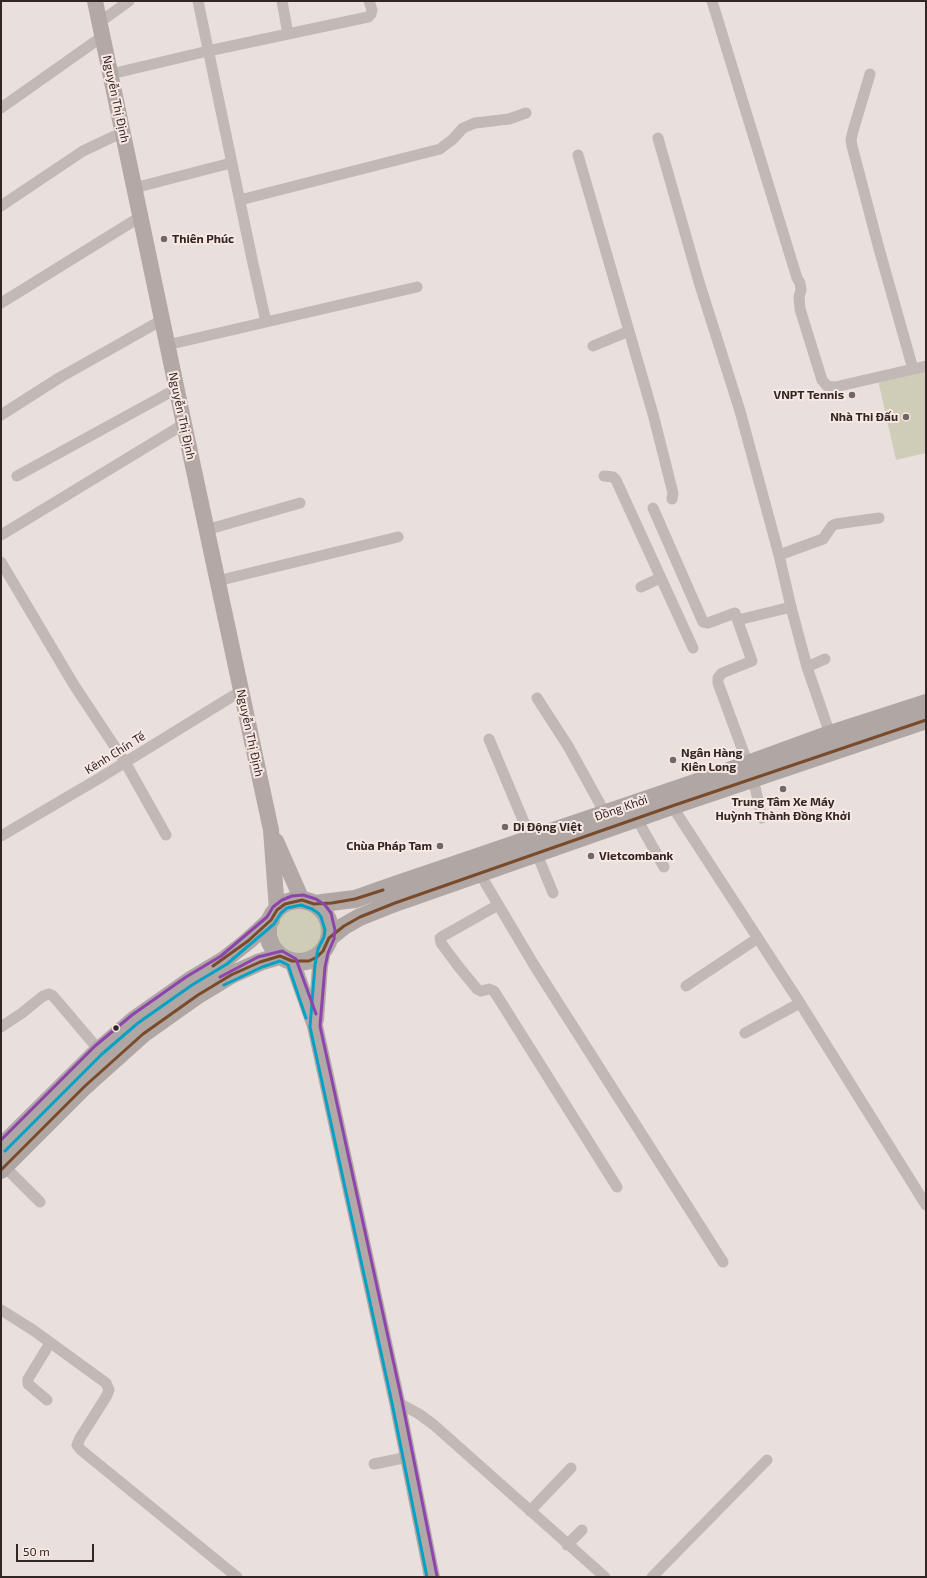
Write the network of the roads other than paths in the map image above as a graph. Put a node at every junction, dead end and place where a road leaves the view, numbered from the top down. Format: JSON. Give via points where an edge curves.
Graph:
{"nodes":[{"id":1,"x":95,"y":1,"type":"edge"},
{"id":2,"x":129,"y":1,"type":"edge"},
{"id":3,"x":198,"y":1,"type":"edge"},
{"id":4,"x":282,"y":1,"type":"edge"},
{"id":5,"x":370,"y":1,"type":"edge"},
{"id":6,"x":712,"y":1,"type":"edge"},
{"id":7,"x":101,"y":29,"type":"junction"},
{"id":8,"x":288,"y":34,"type":"junction"},
{"id":9,"x":208,"y":51,"type":"junction"},
{"id":10,"x":111,"y":74,"type":"junction"},
{"id":11,"x":870,"y":74,"type":"dead end"},
{"id":12,"x":1,"y":108,"type":"edge"},
{"id":13,"x":526,"y":113,"type":"dead end"},
{"id":14,"x":123,"y":132,"type":"junction"},
{"id":15,"x":658,"y":138,"type":"dead end"},
{"id":16,"x":578,"y":155,"type":"dead end"},
{"id":17,"x":232,"y":163,"type":"junction"},
{"id":18,"x":134,"y":188,"type":"junction"},
{"id":19,"x":240,"y":200,"type":"junction"},
{"id":20,"x":1,"y":206,"type":"edge"},
{"id":21,"x":140,"y":217,"type":"junction"},
{"id":22,"x":417,"y":287,"type":"dead end"},
{"id":23,"x":1,"y":303,"type":"edge"},
{"id":24,"x":162,"y":320,"type":"junction"},
{"id":25,"x":266,"y":322,"type":"junction"},
{"id":26,"x":629,"y":331,"type":"junction"},
{"id":27,"x":167,"y":345,"type":"junction"},
{"id":28,"x":592,"y":346,"type":"dead end"},
{"id":29,"x":926,"y":366,"type":"edge"},
{"id":30,"x":913,"y":369,"type":"junction"},
{"id":31,"x":176,"y":389,"type":"junction"},
{"id":32,"x":1,"y":415,"type":"edge"},
{"id":33,"x":184,"y":424,"type":"junction"},
{"id":34,"x":17,"y":476,"type":"dead end"},
{"id":35,"x":604,"y":476,"type":"dead end"},
{"id":36,"x":672,"y":499,"type":"dead end"},
{"id":37,"x":300,"y":503,"type":"dead end"},
{"id":38,"x":653,"y":508,"type":"dead end"},
{"id":39,"x":879,"y":518,"type":"dead end"},
{"id":40,"x":206,"y":530,"type":"junction"},
{"id":41,"x":1,"y":535,"type":"edge"},
{"id":42,"x":398,"y":537,"type":"dead end"},
{"id":43,"x":779,"y":555,"type":"junction"},
{"id":44,"x":1,"y":562,"type":"edge"},
{"id":45,"x":660,"y":578,"type":"junction"},
{"id":46,"x":217,"y":581,"type":"junction"},
{"id":47,"x":641,"y":586,"type":"dead end"},
{"id":48,"x":791,"y":607,"type":"junction"},
{"id":49,"x":738,"y":620,"type":"junction"},
{"id":50,"x":693,"y":648,"type":"dead end"},
{"id":51,"x":825,"y":659,"type":"dead end"},
{"id":52,"x":807,"y":667,"type":"junction"},
{"id":53,"x":241,"y":691,"type":"junction"},
{"id":54,"x":537,"y":698,"type":"dead end"},
{"id":55,"x":926,"y":703,"type":"edge"},
{"id":56,"x":926,"y":720,"type":"edge"},
{"id":57,"x":830,"y":734,"type":"junction"},
{"id":58,"x":489,"y":739,"type":"dead end"},
{"id":59,"x":125,"y":762,"type":"junction"},
{"id":60,"x":751,"y":771,"type":"junction"},
{"id":61,"x":672,"y":806,"type":"junction"},
{"id":62,"x":605,"y":813,"type":"junction"},
{"id":63,"x":762,"y":818,"type":"dead end"},
{"id":64,"x":637,"y":819,"type":"junction"},
{"id":65,"x":271,"y":830,"type":"junction"},
{"id":66,"x":166,"y":835,"type":"dead end"},
{"id":67,"x":1,"y":836,"type":"edge"},
{"id":68,"x":534,"y":846,"type":"junction"},
{"id":69,"x":664,"y":867,"type":"dead end"},
{"id":70,"x":480,"y":874,"type":"junction"},
{"id":71,"x":553,"y":893,"type":"dead end"},
{"id":72,"x":308,"y":902,"type":"junction"},
{"id":73,"x":498,"y":905,"type":"junction"},
{"id":74,"x":274,"y":915,"type":"junction"},
{"id":75,"x":758,"y":938,"type":"junction"},
{"id":76,"x":326,"y":944,"type":"junction"},
{"id":77,"x":286,"y":958,"type":"junction"},
{"id":78,"x":686,"y":986,"type":"dead end"},
{"id":79,"x":194,"y":988,"type":"junction"},
{"id":80,"x":800,"y":1003,"type":"junction"},
{"id":81,"x":315,"y":1026,"type":"junction"},
{"id":82,"x":1,"y":1027,"type":"edge"},
{"id":83,"x":744,"y":1034,"type":"dead end"},
{"id":84,"x":99,"y":1050,"type":"junction"},
{"id":85,"x":1,"y":1147,"type":"edge"},
{"id":86,"x":3,"y":1168,"type":"edge"},
{"id":87,"x":617,"y":1187,"type":"dead end"},
{"id":88,"x":40,"y":1202,"type":"dead end"},
{"id":89,"x":926,"y":1205,"type":"edge"},
{"id":90,"x":723,"y":1262,"type":"dead end"},
{"id":91,"x":1,"y":1310,"type":"edge"},
{"id":92,"x":50,"y":1343,"type":"junction"},
{"id":93,"x":47,"y":1400,"type":"dead end"},
{"id":94,"x":397,"y":1402,"type":"junction"},
{"id":95,"x":408,"y":1457,"type":"junction"},
{"id":96,"x":767,"y":1460,"type":"dead end"},
{"id":97,"x":374,"y":1464,"type":"dead end"},
{"id":98,"x":571,"y":1468,"type":"dead end"},
{"id":99,"x":530,"y":1511,"type":"junction"},
{"id":100,"x":582,"y":1530,"type":"dead end"},
{"id":101,"x":567,"y":1545,"type":"junction"},
{"id":102,"x":237,"y":1577,"type":"edge"},
{"id":103,"x":432,"y":1577,"type":"edge"},
{"id":104,"x":605,"y":1577,"type":"edge"},
{"id":105,"x":652,"y":1577,"type":"edge"}],
"edges":[{"from":1,"to":7,"type":"main road","name":"Nguyễn Thị Định"},
{"from":2,"to":7,"type":"street"},
{"from":3,"to":9,"type":"street"},
{"from":4,"to":8,"type":"street"},
{"from":5,"to":8,"type":"street","via":[[372,10],[368,17]]},
{"from":6,"to":30,"type":"street","via":[[801,290],[800,309],[822,380],[827,386],[835,387]]},
{"from":7,"to":10,"type":"main road","name":"Nguyễn Thị Định"},
{"from":7,"to":12,"type":"street"},
{"from":8,"to":9,"type":"street"},
{"from":9,"to":10,"type":"street"},
{"from":9,"to":17,"type":"street"},
{"from":10,"to":14,"type":"main road","name":"Nguyễn Thị Định"},
{"from":11,"to":30,"type":"street","via":[[853,131],[852,146]]},
{"from":13,"to":19,"type":"street","via":[[509,119],[475,123],[464,128],[440,149]]},
{"from":14,"to":18,"type":"main road","name":"Nguyễn Thị Định"},
{"from":14,"to":20,"type":"street","via":[[84,151]]},
{"from":15,"to":43,"type":"street","via":[[699,282],[751,448]]},
{"from":16,"to":26,"type":"street"},
{"from":17,"to":18,"type":"street"},
{"from":17,"to":19,"type":"street"},
{"from":18,"to":21,"type":"main road","name":"Nguyễn Thị Định"},
{"from":19,"to":25,"type":"street"},
{"from":21,"to":23,"type":"street"},
{"from":21,"to":24,"type":"main road","name":"Nguyễn Thị Định"},
{"from":22,"to":25,"type":"street"},
{"from":24,"to":27,"type":"main road","name":"Nguyễn Thị Định"},
{"from":24,"to":32,"type":"street","via":[[59,378]]},
{"from":25,"to":27,"type":"street"},
{"from":26,"to":28,"type":"street"},
{"from":26,"to":36,"type":"street","via":[[673,493]]},
{"from":27,"to":31,"type":"main road","name":"Nguyễn Thị Định"},
{"from":29,"to":30,"type":"street"},
{"from":31,"to":33,"type":"main road","name":"Nguyễn Thị Định"},
{"from":31,"to":34,"type":"street"},
{"from":33,"to":40,"type":"main road","name":"Nguyễn Thị Định"},
{"from":33,"to":41,"type":"street"},
{"from":35,"to":45,"type":"street","via":[[616,480]]},
{"from":37,"to":40,"type":"street"},
{"from":38,"to":49,"type":"street","via":[[702,622],[708,623],[734,613]]},
{"from":39,"to":43,"type":"street","via":[[836,524],[823,539]]},
{"from":40,"to":46,"type":"main road","name":"Nguyễn Thị Định"},
{"from":42,"to":46,"type":"street"},
{"from":43,"to":48,"type":"street"},
{"from":44,"to":59,"type":"street","via":[[74,686]]},
{"from":45,"to":47,"type":"street"},
{"from":45,"to":50,"type":"street"},
{"from":46,"to":53,"type":"main road","name":"Nguyễn Thị Định"},
{"from":48,"to":49,"type":"street"},
{"from":48,"to":52,"type":"street"},
{"from":49,"to":60,"type":"street","via":[[752,660],[722,673],[718,683]]},
{"from":51,"to":52,"type":"street"},
{"from":52,"to":57,"type":"street"},
{"from":53,"to":59,"type":"street","name":"Kênh Chín Tế"},
{"from":53,"to":65,"type":"main road","name":"Nguyễn Thị Định"},
{"from":54,"to":62,"type":"street","via":[[568,746]]},
{"from":55,"to":57,"type":"main road","name":"Đồng Khởi"},
{"from":56,"to":60,"type":"main road","name":"Đồng Khởi"},
{"from":57,"to":60,"type":"main road","name":"Đồng Khởi"},
{"from":58,"to":68,"type":"street"},
{"from":59,"to":66,"type":"street"},
{"from":59,"to":67,"type":"street","name":"Kênh Chín Tế"},
{"from":60,"to":61,"type":"main road","name":"Đồng Khởi"},
{"from":60,"to":62,"type":"main road","name":"Đồng Khởi"},
{"from":60,"to":63,"type":"street"},
{"from":61,"to":64,"type":"main road","name":"Đồng Khởi"},
{"from":61,"to":75,"type":"street"},
{"from":62,"to":68,"type":"main road","name":"Đồng Khởi"},
{"from":64,"to":68,"type":"main road","name":"Đồng Khởi"},
{"from":64,"to":69,"type":"street"},
{"from":65,"to":72,"type":"main road","name":"Nguyễn Thị Định"},
{"from":65,"to":74,"type":"main road","name":"Nguyễn Thị Định"},
{"from":68,"to":70,"type":"main road","name":"Đồng Khởi"},
{"from":68,"to":71,"type":"street"},
{"from":68,"to":72,"type":"main road","name":"Đồng Khởi","via":[[355,899]]},
{"from":70,"to":73,"type":"street"},
{"from":70,"to":76,"type":"main road","name":"Đồng Khởi","via":[[360,917],[344,926]]},
{"from":72,"to":74,"type":"main road","via":[[293,901],[284,904]]},
{"from":72,"to":76,"type":"main road","via":[[326,915],[330,930]]},
{"from":73,"to":87,"type":"street","via":[[443,936],[440,938],[441,943],[477,990],[494,991]]},
{"from":73,"to":90,"type":"street"},
{"from":74,"to":77,"type":"main road","via":[[269,935],[275,950]]},
{"from":74,"to":79,"type":"main road"},
{"from":75,"to":78,"type":"street"},
{"from":75,"to":80,"type":"street"},
{"from":76,"to":77,"type":"main road","via":[[317,957],[309,961],[300,962]]},
{"from":76,"to":81,"type":"main road","via":[[320,966]]},
{"from":77,"to":79,"type":"main road","via":[[260,962]]},
{"from":77,"to":81,"type":"main road"},
{"from":79,"to":84,"type":"main road","via":[[135,1020]]},
{"from":79,"to":86,"type":"main road","via":[[85,1086]]},
{"from":80,"to":83,"type":"street"},
{"from":80,"to":89,"type":"street"},
{"from":81,"to":94,"type":"main road"},
{"from":82,"to":84,"type":"street","via":[[49,994]]},
{"from":84,"to":85,"type":"main road"},
{"from":86,"to":88,"type":"street"},
{"from":91,"to":92,"type":"street"},
{"from":92,"to":93,"type":"street","via":[[28,1379],[28,1384]]},
{"from":92,"to":102,"type":"street","via":[[106,1384],[109,1390],[77,1445]]},
{"from":94,"to":95,"type":"main road"},
{"from":94,"to":99,"type":"street","via":[[434,1424]]},
{"from":95,"to":97,"type":"street"},
{"from":95,"to":103,"type":"main road"},
{"from":96,"to":105,"type":"street"},
{"from":98,"to":99,"type":"street"},
{"from":99,"to":101,"type":"street"},
{"from":100,"to":101,"type":"street"},
{"from":101,"to":104,"type":"street"}]}
